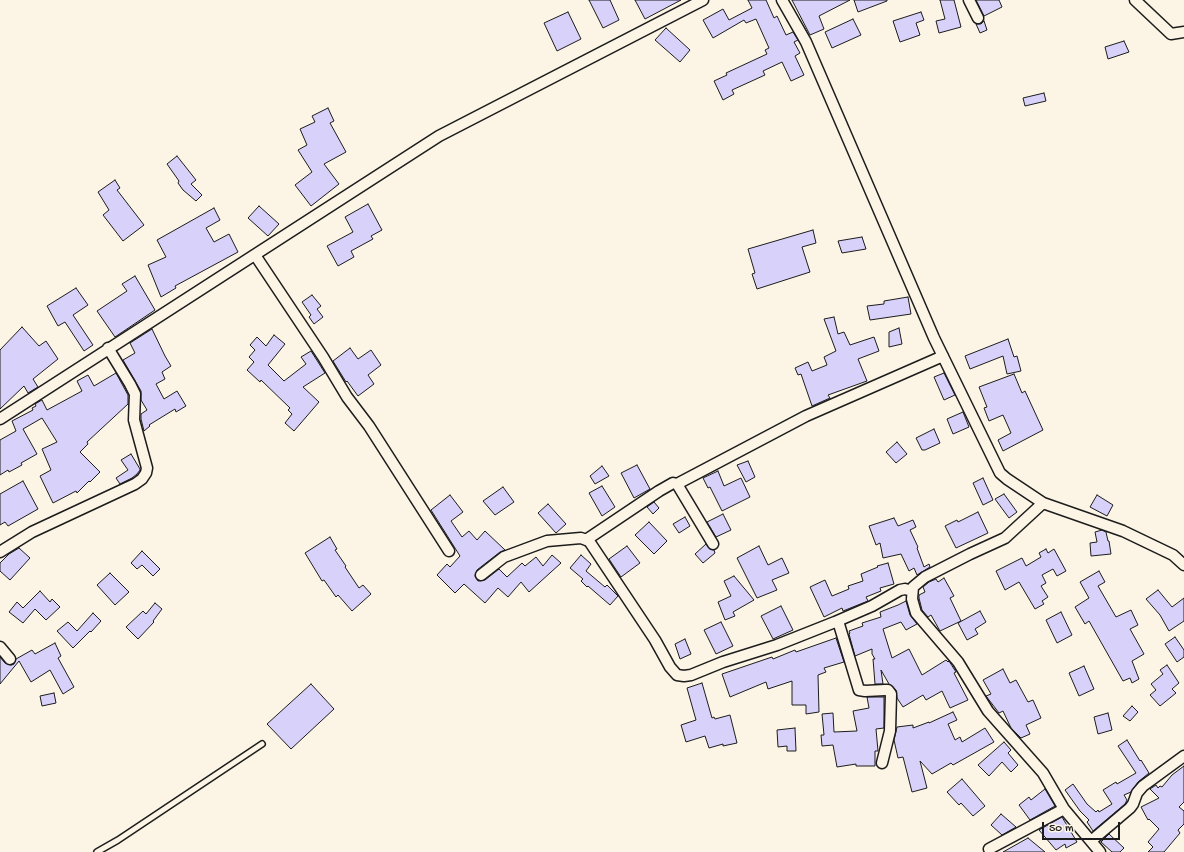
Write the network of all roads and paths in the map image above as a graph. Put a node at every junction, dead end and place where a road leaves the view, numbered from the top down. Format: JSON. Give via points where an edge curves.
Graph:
{"nodes":[{"id":1,"x":703,"y":0,"type":"edge"},
{"id":2,"x":782,"y":0,"type":"edge"},
{"id":3,"x":969,"y":0,"type":"edge"},
{"id":4,"x":1135,"y":0,"type":"edge"},
{"id":5,"x":978,"y":18,"type":"dead end"},
{"id":6,"x":1184,"y":32,"type":"edge"},
{"id":7,"x":255,"y":255,"type":"junction"},
{"id":8,"x":108,"y":348,"type":"junction"},
{"id":9,"x":943,"y":356,"type":"junction"},
{"id":10,"x":0,"y":419,"type":"edge"},
{"id":11,"x":677,"y":484,"type":"junction"},
{"id":12,"x":1043,"y":503,"type":"junction"},
{"id":13,"x":586,"y":540,"type":"junction"},
{"id":14,"x":713,"y":544,"type":"dead end"},
{"id":15,"x":449,"y":551,"type":"dead end"},
{"id":16,"x":0,"y":552,"type":"edge"},
{"id":17,"x":1184,"y":565,"type":"edge"},
{"id":18,"x":481,"y":575,"type":"dead end"},
{"id":19,"x":912,"y":591,"type":"junction"},
{"id":20,"x":838,"y":620,"type":"junction"},
{"id":21,"x":0,"y":647,"type":"edge"},
{"id":22,"x":10,"y":659,"type":"dead end"},
{"id":23,"x":262,"y":744,"type":"dead end"},
{"id":24,"x":1184,"y":756,"type":"edge"},
{"id":25,"x":882,"y":763,"type":"dead end"},
{"id":26,"x":1064,"y":808,"type":"junction"},
{"id":27,"x":1091,"y":841,"type":"junction"},
{"id":28,"x":989,"y":849,"type":"dead end"},
{"id":29,"x":97,"y":852,"type":"edge"},
{"id":30,"x":1100,"y":852,"type":"edge"}],
"edges":[{"from":1,"to":7,"type":"street","via":[[439,136]]},
{"from":2,"to":9,"type":"street","via":[[806,42]]},
{"from":3,"to":5,"type":"street"},
{"from":4,"to":6,"type":"street","via":[[1171,34]]},
{"from":7,"to":8,"type":"street"},
{"from":7,"to":15,"type":"street"},
{"from":8,"to":10,"type":"street"},
{"from":8,"to":16,"type":"street","via":[[135,394],[134,420],[147,468],[146,473],[135,484],[32,532]]},
{"from":9,"to":11,"type":"street","via":[[806,416]]},
{"from":9,"to":12,"type":"street","via":[[1000,473]]},
{"from":11,"to":13,"type":"street","via":[[673,483],[659,491]]},
{"from":11,"to":14,"type":"street"},
{"from":12,"to":17,"type":"street","via":[[1123,531],[1173,555]]},
{"from":12,"to":19,"type":"street","via":[[1005,538],[925,578],[913,587]]},
{"from":13,"to":18,"type":"street","via":[[581,538],[547,541],[504,558]]},
{"from":13,"to":20,"type":"street","via":[[593,545],[677,675],[691,675]]},
{"from":19,"to":20,"type":"street","via":[[900,590],[872,606]]},
{"from":19,"to":26,"type":"street","via":[[916,613],[958,662],[988,711],[1043,774]]},
{"from":20,"to":25,"type":"street","via":[[859,690],[888,690],[891,694],[890,731]]},
{"from":21,"to":22,"type":"street"},
{"from":23,"to":29,"type":"lane"},
{"from":24,"to":27,"type":"street","via":[[1143,786],[1137,792],[1130,808]]},
{"from":26,"to":27,"type":"street"},
{"from":26,"to":28,"type":"street"},
{"from":27,"to":30,"type":"street"}]}
